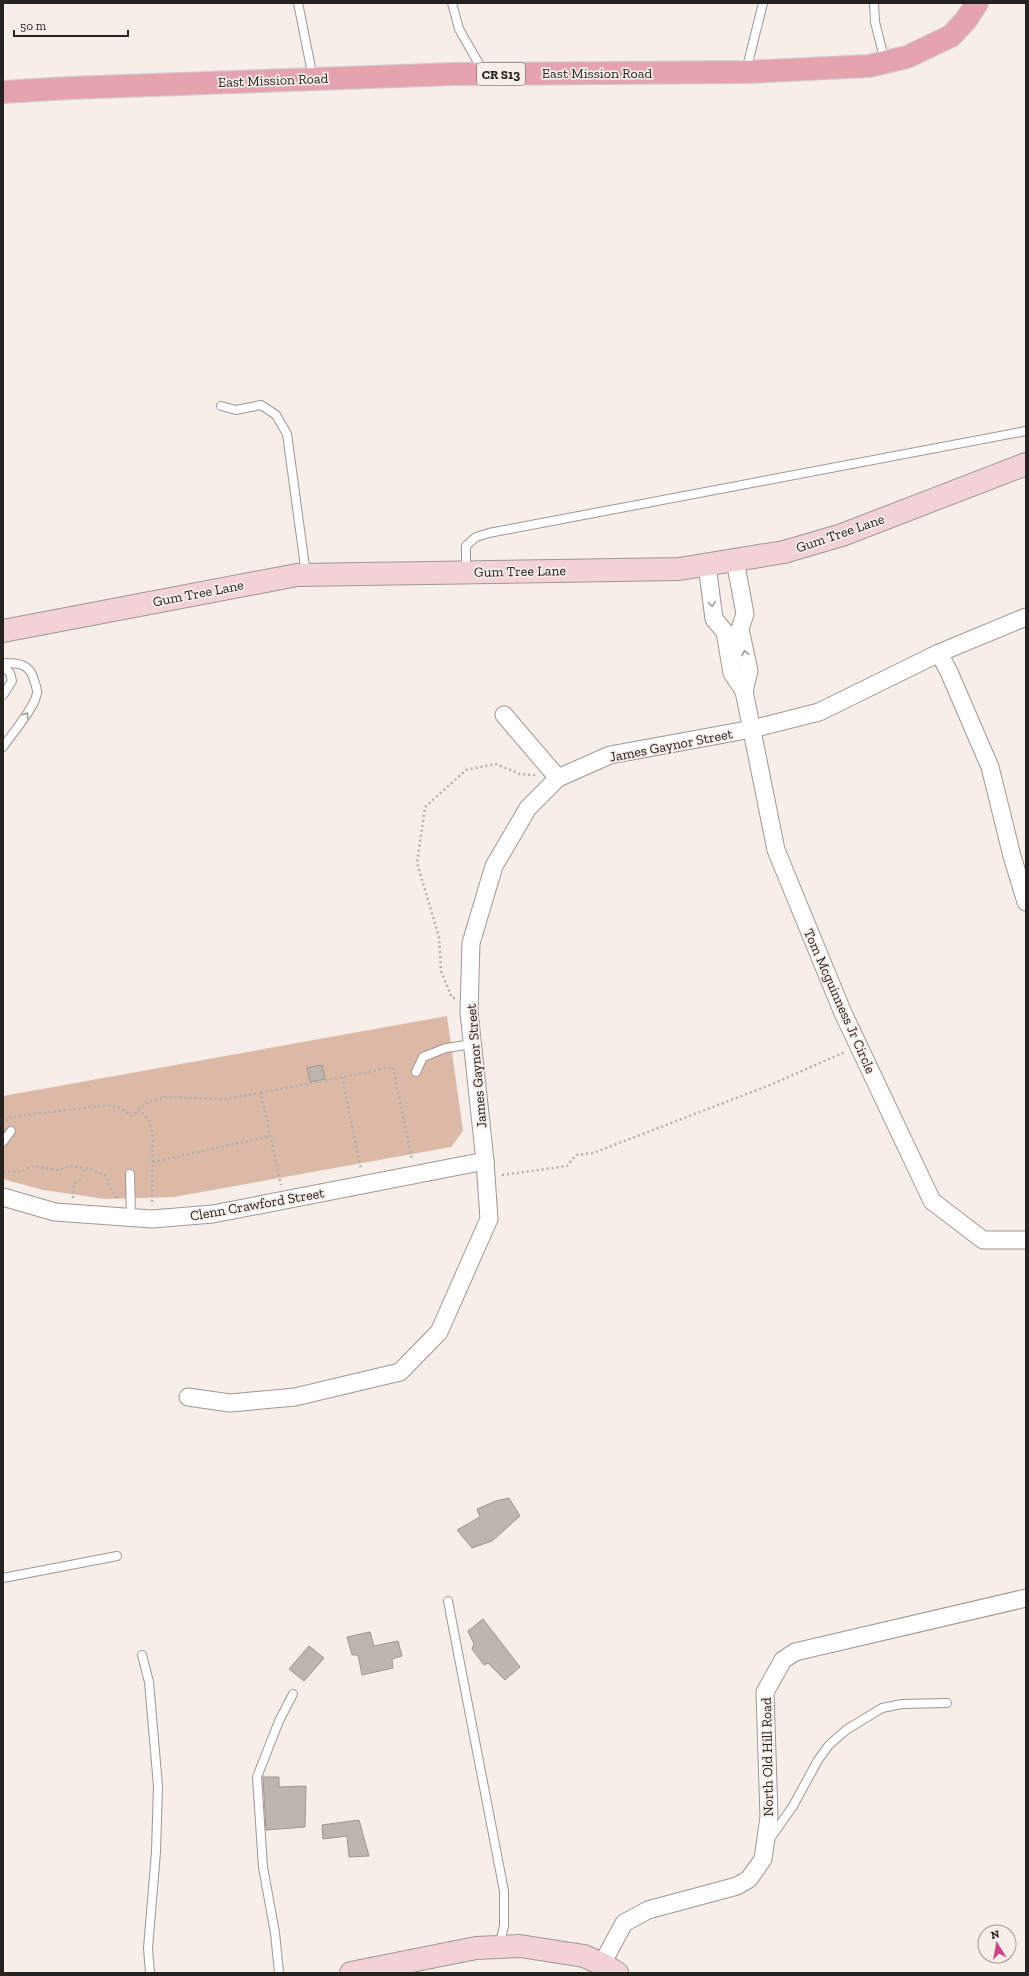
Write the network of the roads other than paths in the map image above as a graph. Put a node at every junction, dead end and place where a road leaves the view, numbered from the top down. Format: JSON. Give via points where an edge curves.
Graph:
{"nodes":[{"id":1,"x":298,"y":3,"type":"edge"},
{"id":2,"x":452,"y":3,"type":"edge"},
{"id":3,"x":763,"y":3,"type":"edge"},
{"id":4,"x":874,"y":3,"type":"edge"},
{"id":5,"x":977,"y":3,"type":"edge"},
{"id":6,"x":885,"y":62,"type":"junction"},
{"id":7,"x":746,"y":72,"type":"junction"},
{"id":8,"x":484,"y":74,"type":"junction"},
{"id":9,"x":313,"y":79,"type":"junction"},
{"id":10,"x":3,"y":92,"type":"edge"},
{"id":11,"x":221,"y":406,"type":"dead end"},
{"id":12,"x":1026,"y":430,"type":"edge"},
{"id":13,"x":1026,"y":464,"type":"edge"},
{"id":14,"x":735,"y":560,"type":"junction"},
{"id":15,"x":707,"y":565,"type":"junction"},
{"id":16,"x":466,"y":572,"type":"junction"},
{"id":17,"x":306,"y":574,"type":"junction"},
{"id":18,"x":1026,"y":617,"type":"edge"},
{"id":19,"x":3,"y":631,"type":"edge"},
{"id":20,"x":733,"y":631,"type":"junction"},
{"id":21,"x":938,"y":653,"type":"junction"},
{"id":22,"x":3,"y":665,"type":"edge"},
{"id":23,"x":3,"y":695,"type":"edge"},
{"id":24,"x":504,"y":715,"type":"dead end"},
{"id":25,"x":752,"y":728,"type":"junction"},
{"id":26,"x":3,"y":747,"type":"edge"},
{"id":27,"x":558,"y":778,"type":"junction"},
{"id":28,"x":1026,"y":902,"type":"edge"},
{"id":29,"x":472,"y":1044,"type":"junction"},
{"id":30,"x":416,"y":1072,"type":"dead end"},
{"id":31,"x":11,"y":1132,"type":"dead end"},
{"id":32,"x":3,"y":1142,"type":"edge"},
{"id":33,"x":486,"y":1169,"type":"junction"},
{"id":34,"x":130,"y":1174,"type":"dead end"},
{"id":35,"x":3,"y":1198,"type":"edge"},
{"id":36,"x":131,"y":1218,"type":"junction"},
{"id":37,"x":1026,"y":1240,"type":"edge"},
{"id":38,"x":188,"y":1397,"type":"dead end"},
{"id":39,"x":117,"y":1556,"type":"dead end"},
{"id":40,"x":3,"y":1578,"type":"edge"},
{"id":41,"x":1026,"y":1598,"type":"edge"},
{"id":42,"x":448,"y":1601,"type":"dead end"},
{"id":43,"x":142,"y":1655,"type":"dead end"},
{"id":44,"x":293,"y":1694,"type":"dead end"},
{"id":45,"x":947,"y":1703,"type":"dead end"},
{"id":46,"x":765,"y":1847,"type":"junction"},
{"id":47,"x":498,"y":1947,"type":"junction"},
{"id":48,"x":610,"y":1968,"type":"edge"},
{"id":49,"x":150,"y":1973,"type":"edge"},
{"id":50,"x":279,"y":1973,"type":"edge"},
{"id":51,"x":351,"y":1973,"type":"edge"}],
"edges":[{"from":1,"to":9,"type":"lane"},
{"from":2,"to":8,"type":"lane","via":[[459,29]]},
{"from":3,"to":7,"type":"lane"},
{"from":4,"to":6,"type":"lane","via":[[875,22]]},
{"from":5,"to":6,"type":"main road","name":"East Mission Road","number":"CR S13","via":[[966,20],[950,36],[907,57]]},
{"from":6,"to":7,"type":"main road","name":"East Mission Road","number":"CR S13","via":[[869,66]]},
{"from":7,"to":8,"type":"main road","name":"East Mission Road","number":"CR S13"},
{"from":8,"to":9,"type":"main road","name":"East Mission Road","number":"CR S13"},
{"from":9,"to":10,"type":"main road","name":"East Mission Road","number":"CR S13"},
{"from":11,"to":17,"type":"lane","via":[[236,410],[261,405],[276,416],[287,434]]},
{"from":12,"to":16,"type":"lane","via":[[476,537],[466,546]]},
{"from":13,"to":14,"type":"street","name":"Gum Tree Lane","via":[[842,535],[784,552]]},
{"from":14,"to":15,"type":"street","name":"Gum Tree Lane"},
{"from":14,"to":20,"type":"street","name":"Tom Mcguinness Jr Circle","via":[[745,614]]},
{"from":15,"to":16,"type":"street","name":"Gum Tree Lane","via":[[679,569]]},
{"from":15,"to":20,"type":"street","name":"Tom Mcguinness Jr Circle","one_way":true,"via":[[714,618]]},
{"from":16,"to":17,"type":"street","name":"Gum Tree Lane"},
{"from":17,"to":19,"type":"street","name":"Gum Tree Lane"},
{"from":18,"to":21,"type":"street","name":"James Gaynor Street"},
{"from":20,"to":25,"type":"street","name":"Tom Mcguinness Jr Circle","via":[[749,671],[744,691]]},
{"from":21,"to":25,"type":"street","name":"James Gaynor Street","via":[[819,712]]},
{"from":21,"to":28,"type":"street","via":[[949,672],[990,767]]},
{"from":22,"to":23,"type":"lane","via":[[10,673],[12,681]]},
{"from":26,"to":22,"type":"lane","one_way":true,"via":[[28,712],[37,693],[33,675],[26,666],[19,662]]},
{"from":24,"to":27,"type":"street"},
{"from":25,"to":27,"type":"street","name":"James Gaynor Street","via":[[610,755]]},
{"from":25,"to":37,"type":"street","name":"Tom Mcguinness Jr Circle","via":[[776,850],[843,1013],[932,1201],[983,1240]]},
{"from":27,"to":29,"type":"street","name":"James Gaynor Street","via":[[528,808],[494,866],[471,943],[469,996]]},
{"from":29,"to":30,"type":"lane","via":[[446,1048],[423,1057]]},
{"from":29,"to":33,"type":"street","name":"James Gaynor Street"},
{"from":31,"to":32,"type":"lane"},
{"from":33,"to":36,"type":"street","name":"Clenn Crawford Street","via":[[416,1175],[213,1214],[152,1219]]},
{"from":33,"to":38,"type":"street","name":"James Gaynor Street","via":[[489,1219],[439,1332],[400,1372],[295,1397],[230,1403]]},
{"from":34,"to":36,"type":"lane"},
{"from":35,"to":36,"type":"street","name":"Clenn Crawford Street","via":[[55,1212]]},
{"from":39,"to":40,"type":"lane"},
{"from":41,"to":46,"type":"street","name":"North Old Hill Road","via":[[795,1652],[783,1660],[765,1692],[770,1817]]},
{"from":42,"to":47,"type":"lane","via":[[504,1892],[504,1926]]},
{"from":43,"to":49,"type":"lane","via":[[149,1682],[158,1786],[156,1852],[148,1948]]},
{"from":44,"to":50,"type":"lane","via":[[257,1776],[263,1867]]},
{"from":45,"to":46,"type":"lane","via":[[902,1704],[882,1708],[846,1730],[829,1745],[818,1760],[793,1806]]},
{"from":46,"to":48,"type":"street","name":"North Old Hill Road","via":[[763,1859],[748,1879],[737,1886],[648,1910],[624,1923]]},
{"from":47,"to":48,"type":"street","via":[[520,1946],[577,1955]]},
{"from":47,"to":51,"type":"street","via":[[476,1948]]}]}
